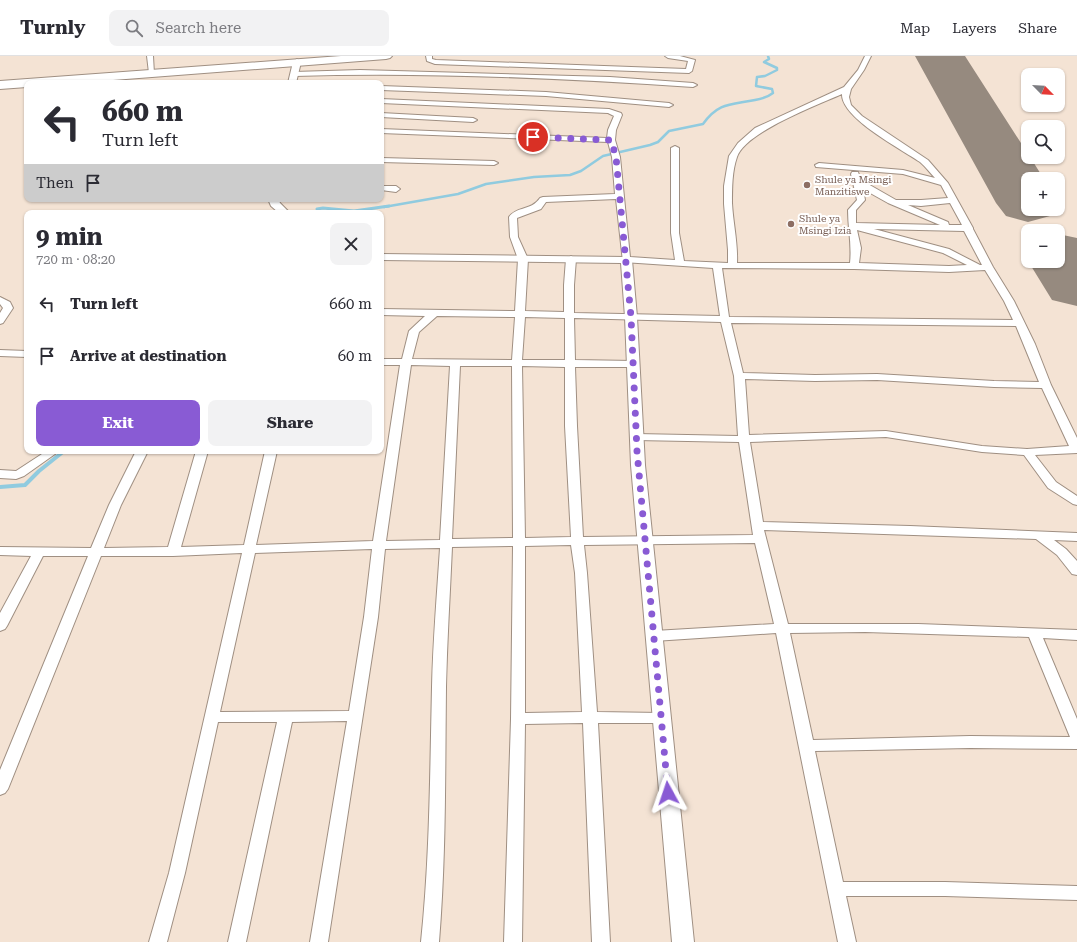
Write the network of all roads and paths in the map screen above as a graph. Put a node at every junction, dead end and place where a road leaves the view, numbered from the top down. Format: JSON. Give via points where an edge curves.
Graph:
{"nodes":[{"id":1,"x":150,"y":56,"type":"edge"},
{"id":2,"x":386,"y":56,"type":"edge"},
{"id":3,"x":429,"y":56,"type":"edge"},
{"id":4,"x":668,"y":56,"type":"edge"},
{"id":5,"x":868,"y":56,"type":"edge"},
{"id":6,"x":297,"y":62,"type":"junction"},
{"id":7,"x":537,"y":62,"type":"junction"},
{"id":8,"x":152,"y":73,"type":"junction"},
{"id":9,"x":529,"y":76,"type":"junction"},
{"id":10,"x":293,"y":79,"type":"edge"},
{"id":11,"x":64,"y":80,"type":"edge"},
{"id":12,"x":24,"y":83,"type":"edge"},
{"id":13,"x":0,"y":85,"type":"edge"},
{"id":14,"x":693,"y":85,"type":"dead end"},
{"id":15,"x":384,"y":88,"type":"edge"},
{"id":16,"x":848,"y":89,"type":"junction"},
{"id":17,"x":520,"y":93,"type":"junction"},
{"id":18,"x":384,"y":101,"type":"edge"},
{"id":19,"x":669,"y":105,"type":"dead end"},
{"id":20,"x":384,"y":115,"type":"edge"},
{"id":21,"x":473,"y":120,"type":"dead end"},
{"id":22,"x":384,"y":131,"type":"edge"},
{"id":23,"x":612,"y":143,"type":"junction"},
{"id":24,"x":675,"y":148,"type":"dead end"},
{"id":25,"x":384,"y":160,"type":"edge"},
{"id":26,"x":494,"y":163,"type":"dead end"},
{"id":27,"x":819,"y":166,"type":"dead end"},
{"id":28,"x":944,"y":183,"type":"junction"},
{"id":29,"x":384,"y":188,"type":"edge"},
{"id":30,"x":396,"y":188,"type":"dead end"},
{"id":31,"x":619,"y":196,"type":"junction"},
{"id":32,"x":953,"y":200,"type":"junction"},
{"id":33,"x":891,"y":201,"type":"junction"},
{"id":34,"x":274,"y":202,"type":"edge"},
{"id":35,"x":282,"y":210,"type":"edge"},
{"id":36,"x":852,"y":226,"type":"junction"},
{"id":37,"x":958,"y":228,"type":"junction"},
{"id":38,"x":969,"y":228,"type":"junction"},
{"id":39,"x":384,"y":257,"type":"edge"},
{"id":40,"x":523,"y":259,"type":"junction"},
{"id":41,"x":571,"y":259,"type":"junction"},
{"id":42,"x":626,"y":260,"type":"junction"},
{"id":43,"x":681,"y":264,"type":"junction"},
{"id":44,"x":718,"y":266,"type":"junction"},
{"id":45,"x":732,"y":266,"type":"junction"},
{"id":46,"x":854,"y":266,"type":"junction"},
{"id":47,"x":988,"y":267,"type":"junction"},
{"id":48,"x":978,"y":268,"type":"junction"},
{"id":49,"x":0,"y":300,"type":"edge"},
{"id":50,"x":384,"y":312,"type":"edge"},
{"id":51,"x":435,"y":312,"type":"junction"},
{"id":52,"x":519,"y":314,"type":"junction"},
{"id":53,"x":569,"y":315,"type":"junction"},
{"id":54,"x":631,"y":317,"type":"junction"},
{"id":55,"x":725,"y":320,"type":"junction"},
{"id":56,"x":0,"y":321,"type":"edge"},
{"id":57,"x":1019,"y":323,"type":"junction"},
{"id":58,"x":1,"y":354,"type":"edge"},
{"id":59,"x":24,"y":354,"type":"edge"},
{"id":60,"x":384,"y":362,"type":"edge"},
{"id":61,"x":406,"y":362,"type":"junction"},
{"id":62,"x":455,"y":362,"type":"junction"},
{"id":63,"x":517,"y":362,"type":"junction"},
{"id":64,"x":570,"y":363,"type":"junction"},
{"id":65,"x":633,"y":364,"type":"junction"},
{"id":66,"x":739,"y":376,"type":"junction"},
{"id":67,"x":1046,"y":385,"type":"junction"},
{"id":68,"x":636,"y":437,"type":"junction"},
{"id":69,"x":744,"y":439,"type":"junction"},
{"id":70,"x":1077,"y":450,"type":"edge"},
{"id":71,"x":1027,"y":452,"type":"junction"},
{"id":72,"x":49,"y":454,"type":"dead end"},
{"id":73,"x":140,"y":454,"type":"edge"},
{"id":74,"x":201,"y":454,"type":"edge"},
{"id":75,"x":270,"y":454,"type":"edge"},
{"id":76,"x":0,"y":474,"type":"edge"},
{"id":77,"x":1077,"y":501,"type":"edge"},
{"id":78,"x":759,"y":533,"type":"junction"},
{"id":79,"x":1038,"y":536,"type":"junction"},
{"id":80,"x":1077,"y":537,"type":"edge"},
{"id":81,"x":646,"y":540,"type":"junction"},
{"id":82,"x":577,"y":541,"type":"junction"},
{"id":83,"x":519,"y":542,"type":"junction"},
{"id":84,"x":446,"y":544,"type":"junction"},
{"id":85,"x":379,"y":545,"type":"junction"},
{"id":86,"x":250,"y":549,"type":"junction"},
{"id":87,"x":0,"y":551,"type":"edge"},
{"id":88,"x":38,"y":552,"type":"junction"},
{"id":89,"x":97,"y":552,"type":"junction"},
{"id":90,"x":173,"y":552,"type":"junction"},
{"id":91,"x":1077,"y":571,"type":"edge"},
{"id":92,"x":0,"y":626,"type":"edge"},
{"id":93,"x":782,"y":628,"type":"junction"},
{"id":94,"x":1034,"y":633,"type":"junction"},
{"id":95,"x":1077,"y":635,"type":"edge"},
{"id":96,"x":654,"y":636,"type":"junction"},
{"id":97,"x":286,"y":716,"type":"junction"},
{"id":98,"x":355,"y":716,"type":"junction"},
{"id":99,"x":213,"y":717,"type":"junction"},
{"id":100,"x":590,"y":718,"type":"junction"},
{"id":101,"x":661,"y":718,"type":"junction"},
{"id":102,"x":518,"y":719,"type":"junction"},
{"id":103,"x":1077,"y":737,"type":"edge"},
{"id":104,"x":1077,"y":743,"type":"edge"},
{"id":105,"x":807,"y":746,"type":"junction"},
{"id":106,"x":0,"y":789,"type":"edge"},
{"id":107,"x":835,"y":889,"type":"junction"},
{"id":108,"x":1077,"y":893,"type":"edge"},
{"id":109,"x":158,"y":942,"type":"edge"},
{"id":110,"x":237,"y":942,"type":"edge"},
{"id":111,"x":319,"y":942,"type":"edge"},
{"id":112,"x":430,"y":942,"type":"edge"},
{"id":113,"x":513,"y":942,"type":"edge"},
{"id":114,"x":601,"y":942,"type":"edge"},
{"id":115,"x":683,"y":942,"type":"edge"},
{"id":116,"x":846,"y":942,"type":"edge"}],
"edges":[{"from":1,"to":8,"type":"street"},
{"from":2,"to":6,"type":"highway"},
{"from":3,"to":7,"type":"street","via":[[428,60],[435,62]]},
{"from":4,"to":7,"type":"street","via":[[692,60],[689,71]]},
{"from":5,"to":16,"type":"street"},
{"from":6,"to":8,"type":"highway"},
{"from":6,"to":10,"type":"street"},
{"from":7,"to":9,"type":"street"},
{"from":8,"to":11,"type":"highway"},
{"from":9,"to":10,"type":"street","via":[[365,72]]},
{"from":9,"to":14,"type":"street"},
{"from":9,"to":17,"type":"street"},
{"from":12,"to":13,"type":"highway"},
{"from":15,"to":17,"type":"street"},
{"from":16,"to":28,"type":"street","via":[[844,96],[851,111],[925,162]]},
{"from":16,"to":45,"type":"street","via":[[758,130],[733,156],[728,186]]},
{"from":17,"to":19,"type":"street"},
{"from":18,"to":23,"type":"street","via":[[610,111],[618,115],[612,130]]},
{"from":20,"to":21,"type":"street"},
{"from":22,"to":23,"type":"street"},
{"from":23,"to":31,"type":"street","via":[[616,157]]},
{"from":24,"to":43,"type":"street","via":[[674,228],[676,250]]},
{"from":25,"to":26,"type":"street"},
{"from":27,"to":28,"type":"street","via":[[903,172]]},
{"from":28,"to":32,"type":"street"},
{"from":29,"to":30,"type":"street"},
{"from":31,"to":40,"type":"street","via":[[543,200],[538,207],[516,214],[513,217],[514,236]]},
{"from":31,"to":42,"type":"street"},
{"from":32,"to":33,"type":"street","via":[[921,203]]},
{"from":32,"to":38,"type":"street"},
{"from":33,"to":36,"type":"street","via":[[856,178],[861,200],[852,210]]},
{"from":33,"to":37,"type":"street"},
{"from":34,"to":35,"type":"street"},
{"from":36,"to":37,"type":"street"},
{"from":36,"to":46,"type":"street","via":[[856,248]]},
{"from":36,"to":48,"type":"street","via":[[946,251]]},
{"from":37,"to":38,"type":"street"},
{"from":38,"to":47,"type":"street"},
{"from":39,"to":40,"type":"street"},
{"from":40,"to":41,"type":"street"},
{"from":40,"to":52,"type":"street"},
{"from":41,"to":42,"type":"street"},
{"from":41,"to":53,"type":"street"},
{"from":42,"to":43,"type":"street"},
{"from":42,"to":54,"type":"street"},
{"from":43,"to":44,"type":"street"},
{"from":44,"to":45,"type":"street"},
{"from":44,"to":55,"type":"street"},
{"from":45,"to":46,"type":"street"},
{"from":46,"to":48,"type":"street"},
{"from":47,"to":48,"type":"street"},
{"from":47,"to":57,"type":"street","via":[[1009,300]]},
{"from":49,"to":56,"type":"street","via":[[7,304],[8,308]]},
{"from":50,"to":51,"type":"street"},
{"from":51,"to":52,"type":"street"},
{"from":51,"to":61,"type":"street","via":[[414,331]]},
{"from":52,"to":53,"type":"street"},
{"from":52,"to":63,"type":"street"},
{"from":53,"to":54,"type":"street"},
{"from":53,"to":64,"type":"street"},
{"from":54,"to":55,"type":"street"},
{"from":54,"to":65,"type":"street"},
{"from":55,"to":57,"type":"street"},
{"from":55,"to":66,"type":"street"},
{"from":57,"to":67,"type":"street"},
{"from":58,"to":59,"type":"street"},
{"from":60,"to":61,"type":"street"},
{"from":61,"to":62,"type":"street"},
{"from":61,"to":85,"type":"street"},
{"from":62,"to":63,"type":"street"},
{"from":62,"to":84,"type":"street"},
{"from":63,"to":64,"type":"street"},
{"from":63,"to":83,"type":"street"},
{"from":64,"to":65,"type":"street"},
{"from":64,"to":82,"type":"street"},
{"from":65,"to":68,"type":"street"},
{"from":66,"to":67,"type":"street","via":[[877,377]]},
{"from":66,"to":69,"type":"street"},
{"from":67,"to":70,"type":"street"},
{"from":68,"to":69,"type":"street"},
{"from":68,"to":81,"type":"street"},
{"from":69,"to":71,"type":"street","via":[[886,434],[982,449]]},
{"from":69,"to":78,"type":"street"},
{"from":70,"to":71,"type":"street"},
{"from":71,"to":77,"type":"street","via":[[1052,485]]},
{"from":72,"to":76,"type":"street","via":[[20,474]]},
{"from":73,"to":89,"type":"street","via":[[115,505]]},
{"from":74,"to":90,"type":"street"},
{"from":75,"to":86,"type":"street"},
{"from":78,"to":79,"type":"street","via":[[917,530]]},
{"from":78,"to":81,"type":"street"},
{"from":78,"to":93,"type":"street"},
{"from":79,"to":80,"type":"street"},
{"from":79,"to":91,"type":"street","via":[[1061,550]]},
{"from":81,"to":82,"type":"street"},
{"from":81,"to":96,"type":"street"},
{"from":82,"to":83,"type":"street"},
{"from":82,"to":100,"type":"street"},
{"from":83,"to":84,"type":"street"},
{"from":83,"to":102,"type":"street"},
{"from":84,"to":85,"type":"street"},
{"from":84,"to":112,"type":"street","via":[[439,686],[434,899]]},
{"from":85,"to":86,"type":"street"},
{"from":85,"to":98,"type":"street","via":[[371,617]]},
{"from":86,"to":90,"type":"street"},
{"from":86,"to":99,"type":"street"},
{"from":87,"to":88,"type":"street"},
{"from":88,"to":89,"type":"street"},
{"from":88,"to":92,"type":"street"},
{"from":89,"to":90,"type":"street"},
{"from":89,"to":106,"type":"street"},
{"from":93,"to":94,"type":"street","via":[[925,628]]},
{"from":93,"to":96,"type":"street"},
{"from":93,"to":105,"type":"street"},
{"from":94,"to":95,"type":"street"},
{"from":94,"to":103,"type":"street"},
{"from":96,"to":101,"type":"street"},
{"from":97,"to":98,"type":"street"},
{"from":97,"to":99,"type":"street"},
{"from":97,"to":110,"type":"street"},
{"from":98,"to":111,"type":"street"},
{"from":99,"to":109,"type":"street","via":[[177,873]]},
{"from":100,"to":101,"type":"street"},
{"from":100,"to":102,"type":"street"},
{"from":100,"to":114,"type":"street"},
{"from":101,"to":115,"type":"street"},
{"from":102,"to":113,"type":"street"},
{"from":104,"to":105,"type":"street","via":[[970,742]]},
{"from":105,"to":107,"type":"street"},
{"from":107,"to":108,"type":"street"},
{"from":107,"to":116,"type":"street"}]}
